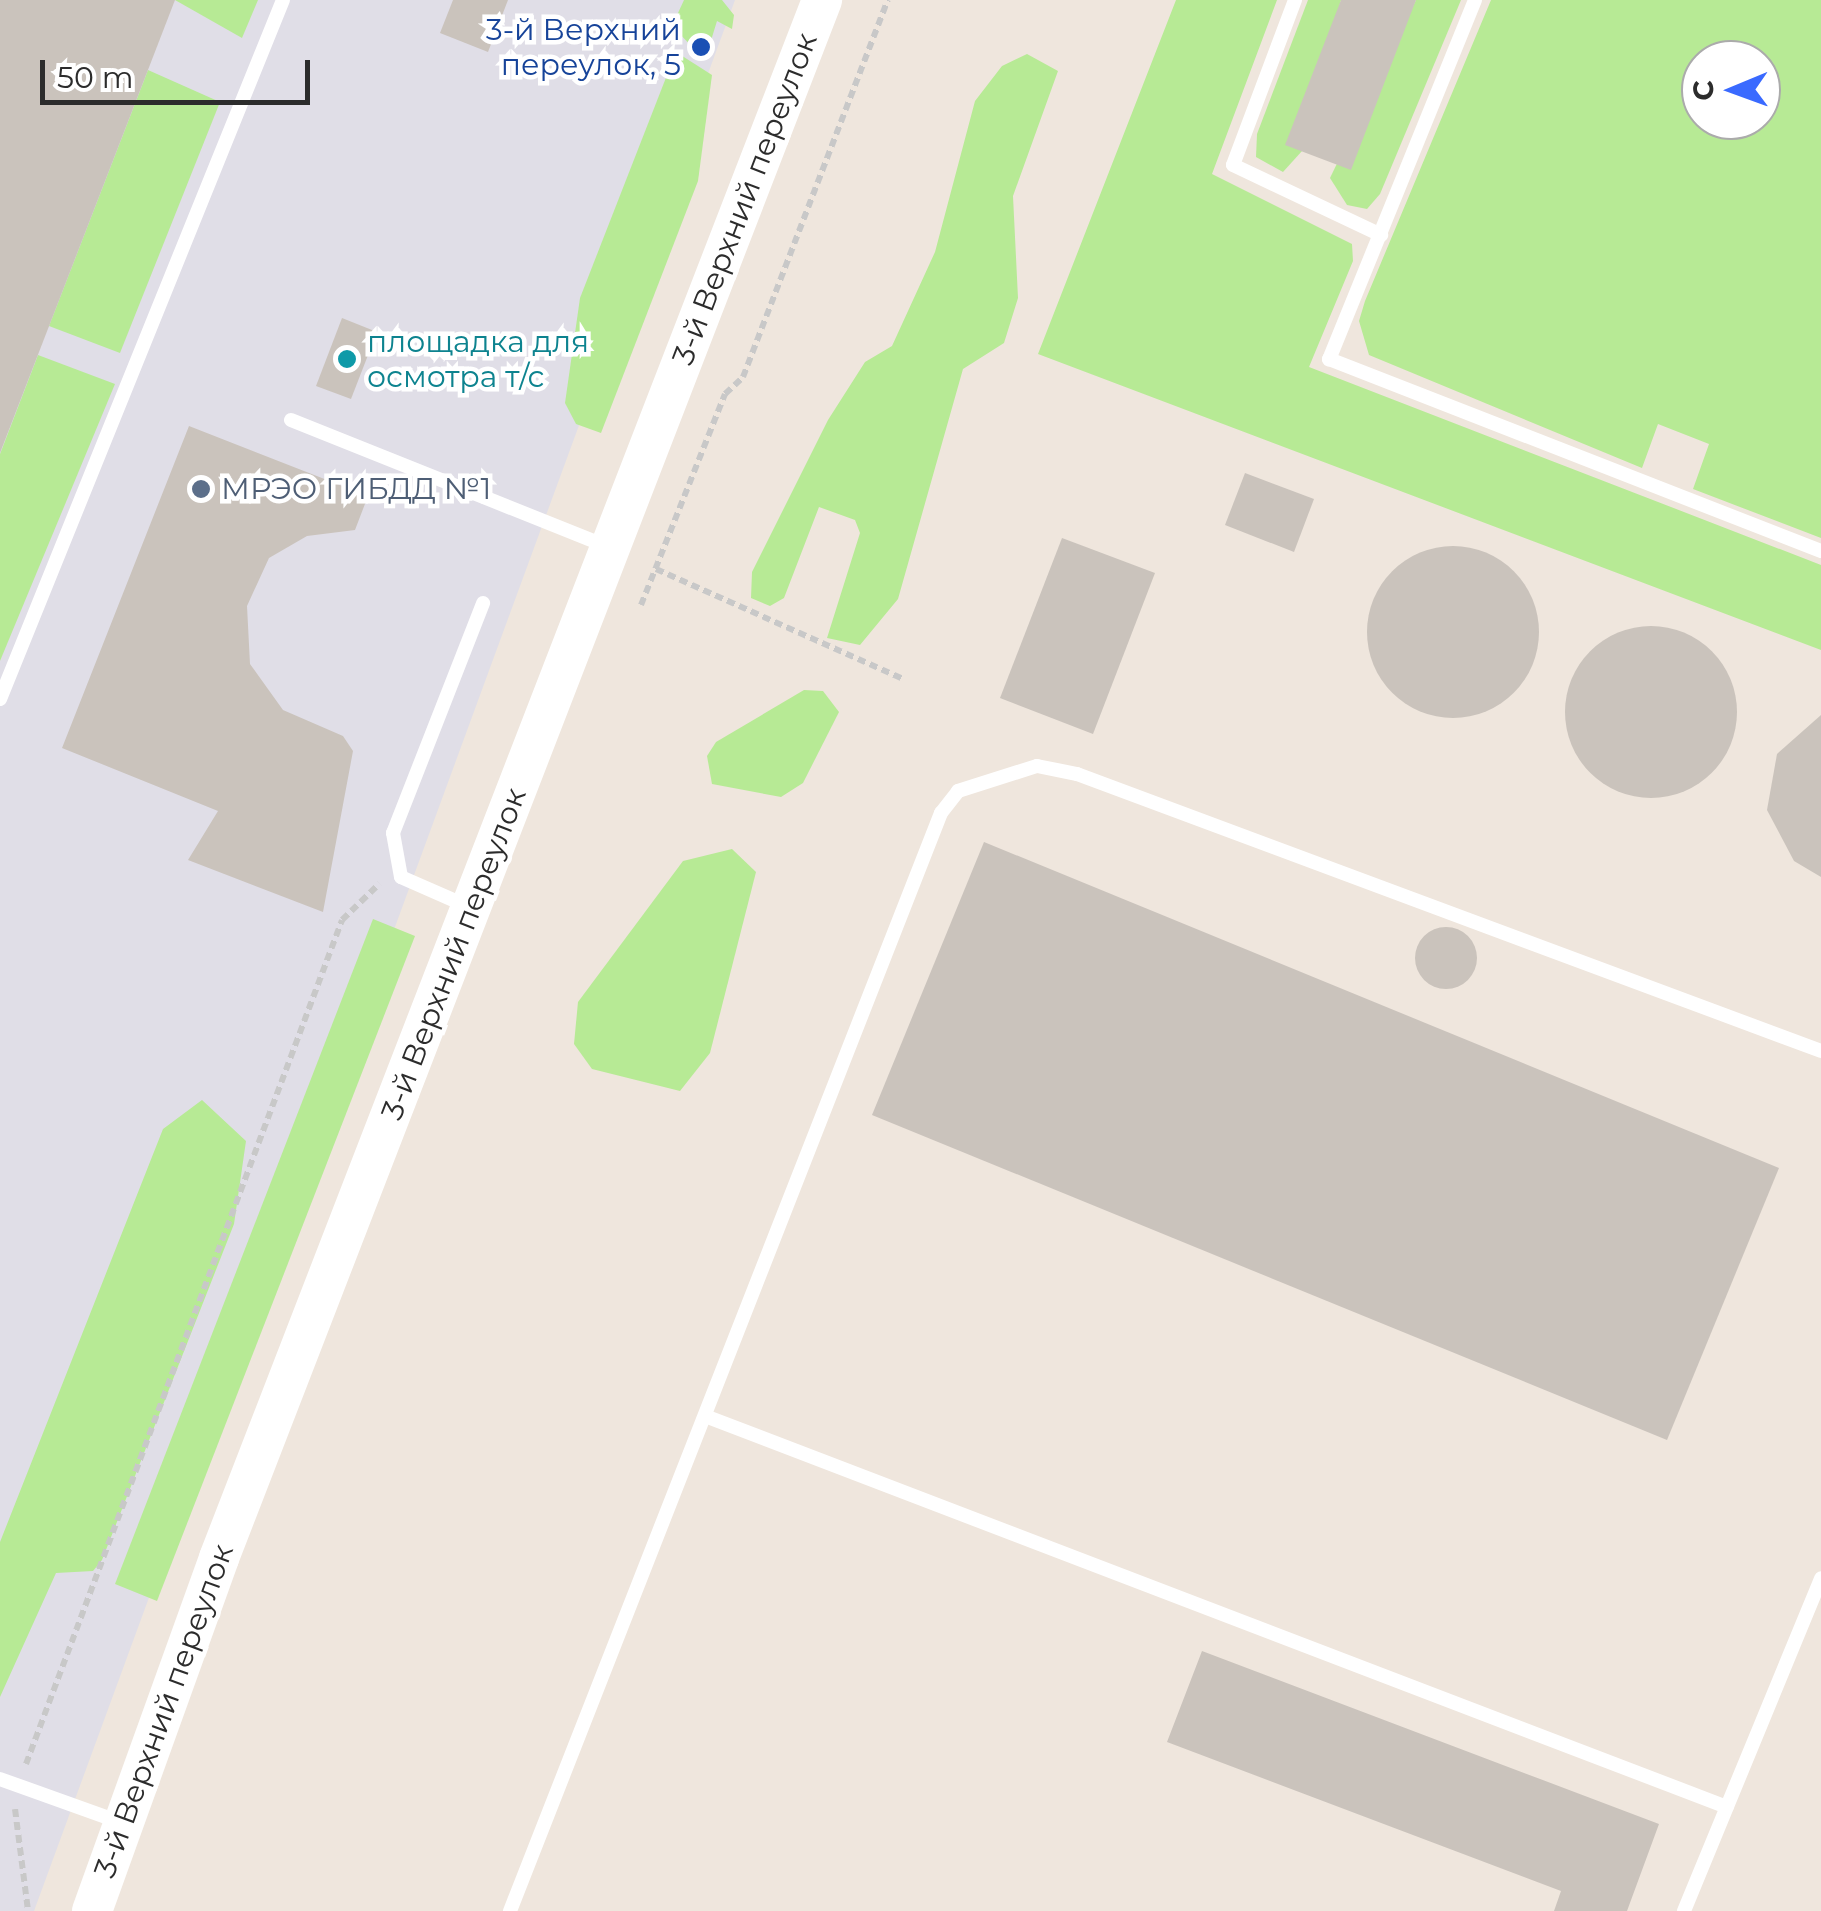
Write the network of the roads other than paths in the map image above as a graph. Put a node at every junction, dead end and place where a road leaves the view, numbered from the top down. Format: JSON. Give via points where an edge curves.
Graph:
{"nodes":[{"id":1,"x":282,"y":0,"type":"edge"},
{"id":2,"x":822,"y":0,"type":"edge"},
{"id":3,"x":1295,"y":0,"type":"edge"},
{"id":4,"x":1475,"y":0,"type":"edge"},
{"id":5,"x":1380,"y":235,"type":"junction"},
{"id":6,"x":290,"y":420,"type":"dead end"},
{"id":7,"x":610,"y":547,"type":"junction"},
{"id":8,"x":1821,"y":550,"type":"edge"},
{"id":9,"x":483,"y":604,"type":"dead end"},
{"id":10,"x":0,"y":700,"type":"edge"},
{"id":11,"x":472,"y":908,"type":"junction"},
{"id":12,"x":1821,"y":1051,"type":"edge"},
{"id":13,"x":705,"y":1416,"type":"junction"},
{"id":14,"x":1821,"y":1578,"type":"edge"},
{"id":15,"x":0,"y":1771,"type":"edge"},
{"id":16,"x":0,"y":1779,"type":"edge"},
{"id":17,"x":17,"y":1782,"type":"junction"},
{"id":18,"x":1727,"y":1807,"type":"junction"},
{"id":19,"x":120,"y":1822,"type":"junction"},
{"id":20,"x":92,"y":1911,"type":"edge"},
{"id":21,"x":510,"y":1911,"type":"edge"},
{"id":22,"x":1684,"y":1911,"type":"edge"}],
"edges":[{"from":1,"to":10,"type":"lane"},
{"from":2,"to":7,"type":"street","name":"3-й Верхний переулок"},
{"from":3,"to":5,"type":"lane","via":[[1233,166]]},
{"from":4,"to":5,"type":"lane"},
{"from":5,"to":8,"type":"lane","via":[[1329,359]]},
{"from":6,"to":7,"type":"lane"},
{"from":7,"to":11,"type":"street","name":"3-й Верхний переулок"},
{"from":9,"to":11,"type":"lane","via":[[393,833],[397,867],[418,886]]},
{"from":11,"to":19,"type":"street","name":"3-й Верхний переулок"},
{"from":12,"to":13,"type":"lane","via":[[1076,774],[1008,771],[958,791],[941,813]]},
{"from":13,"to":18,"type":"lane"},
{"from":13,"to":21,"type":"lane"},
{"from":14,"to":18,"type":"lane"},
{"from":15,"to":17,"type":"lane"},
{"from":16,"to":17,"type":"lane"},
{"from":17,"to":19,"type":"lane"},
{"from":18,"to":22,"type":"lane"},
{"from":19,"to":20,"type":"street","name":"3-й Верхний переулок"}]}
